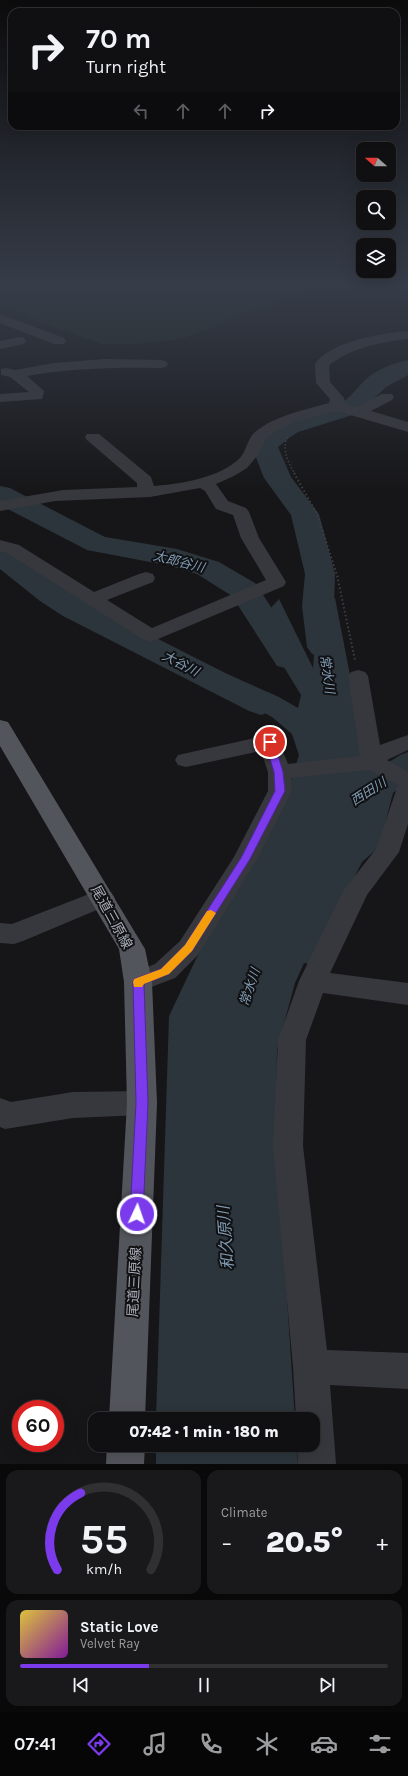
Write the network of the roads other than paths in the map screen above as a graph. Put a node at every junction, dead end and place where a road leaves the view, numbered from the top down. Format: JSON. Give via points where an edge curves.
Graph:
{"nodes":[{"id":1,"x":333,"y":355,"type":"edge"},
{"id":2,"x":161,"y":364,"type":"dead end"},
{"id":3,"x":0,"y":371,"type":"edge"},
{"id":4,"x":15,"y":374,"type":"junction"},
{"id":5,"x":386,"y":397,"type":"dead end"},
{"id":6,"x":0,"y":398,"type":"edge"},
{"id":7,"x":337,"y":406,"type":"junction"},
{"id":8,"x":357,"y":412,"type":"junction"},
{"id":9,"x":408,"y":427,"type":"edge"},
{"id":10,"x":93,"y":437,"type":"dead end"},
{"id":11,"x":201,"y":482,"type":"junction"},
{"id":12,"x":146,"y":492,"type":"junction"},
{"id":13,"x":3,"y":505,"type":"edge"},
{"id":14,"x":0,"y":545,"type":"edge"},
{"id":15,"x":146,"y":578,"type":"dead end"},
{"id":16,"x":92,"y":599,"type":"junction"},
{"id":17,"x":358,"y":676,"type":"road end"},
{"id":18,"x":0,"y":727,"type":"edge"},
{"id":19,"x":408,"y":742,"type":"edge"},
{"id":20,"x":186,"y":760,"type":"dead end"},
{"id":21,"x":372,"y":762,"type":"junction"},
{"id":22,"x":279,"y":772,"type":"junction"},
{"id":23,"x":408,"y":780,"type":"edge"},
{"id":24,"x":408,"y":787,"type":"edge"},
{"id":25,"x":399,"y":844,"type":"edge"},
{"id":26,"x":102,"y":898,"type":"junction"},
{"id":27,"x":0,"y":933,"type":"edge"},
{"id":28,"x":313,"y":981,"type":"junction"},
{"id":29,"x":138,"y":982,"type":"junction"},
{"id":30,"x":408,"y":994,"type":"edge"},
{"id":31,"x":142,"y":1103,"type":"junction"},
{"id":32,"x":0,"y":1111,"type":"edge"},
{"id":33,"x":311,"y":1367,"type":"junction"},
{"id":34,"x":408,"y":1371,"type":"edge"},
{"id":35,"x":127,"y":1412,"type":"edge"},
{"id":36,"x":126,"y":1452,"type":"edge"},
{"id":37,"x":125,"y":1464,"type":"edge"},
{"id":38,"x":317,"y":1464,"type":"edge"}],
"edges":[{"from":1,"to":7,"type":"street","via":[[322,364],[323,383],[337,398]]},
{"from":2,"to":4,"type":"street","via":[[105,363],[54,367]]},
{"from":3,"to":4,"type":"street"},
{"from":4,"to":6,"type":"street","via":[[37,391],[37,396]]},
{"from":5,"to":8,"type":"street"},
{"from":7,"to":8,"type":"street"},
{"from":7,"to":11,"type":"street","via":[[274,426],[255,440],[251,455],[244,464]]},
{"from":8,"to":9,"type":"street"},
{"from":10,"to":12,"type":"street","via":[[145,481]]},
{"from":11,"to":12,"type":"street","via":[[169,490]]},
{"from":11,"to":16,"type":"street","via":[[210,488],[222,505],[240,512],[250,538],[277,582],[151,636]]},
{"from":12,"to":13,"type":"street","via":[[62,495]]},
{"from":14,"to":16,"type":"street","via":[[13,549]]},
{"from":15,"to":16,"type":"street"},
{"from":17,"to":21,"type":"street"},
{"from":18,"to":26,"type":"main road","name":"尾道三原線"},
{"from":19,"to":21,"type":"street","via":[[381,753]]},
{"from":20,"to":22,"type":"street","via":[[270,742]]},
{"from":21,"to":22,"type":"street"},
{"from":21,"to":23,"type":"street"},
{"from":22,"to":29,"type":"street","via":[[280,791],[249,852],[189,948],[165,972]]},
{"from":24,"to":25,"type":"street"},
{"from":25,"to":28,"type":"street","via":[[387,852],[356,891]]},
{"from":26,"to":27,"type":"street","via":[[14,934]]},
{"from":26,"to":29,"type":"main road","name":"尾道三原線","via":[[132,949]]},
{"from":28,"to":30,"type":"street"},
{"from":28,"to":33,"type":"street","via":[[292,1040],[288,1146]]},
{"from":29,"to":31,"type":"main road","name":"尾道三原線"},
{"from":31,"to":32,"type":"street","via":[[73,1105],[5,1116]]},
{"from":31,"to":35,"type":"main road","name":"尾道三原線"},
{"from":33,"to":34,"type":"street"},
{"from":33,"to":38,"type":"street"},
{"from":36,"to":37,"type":"main road"}]}
